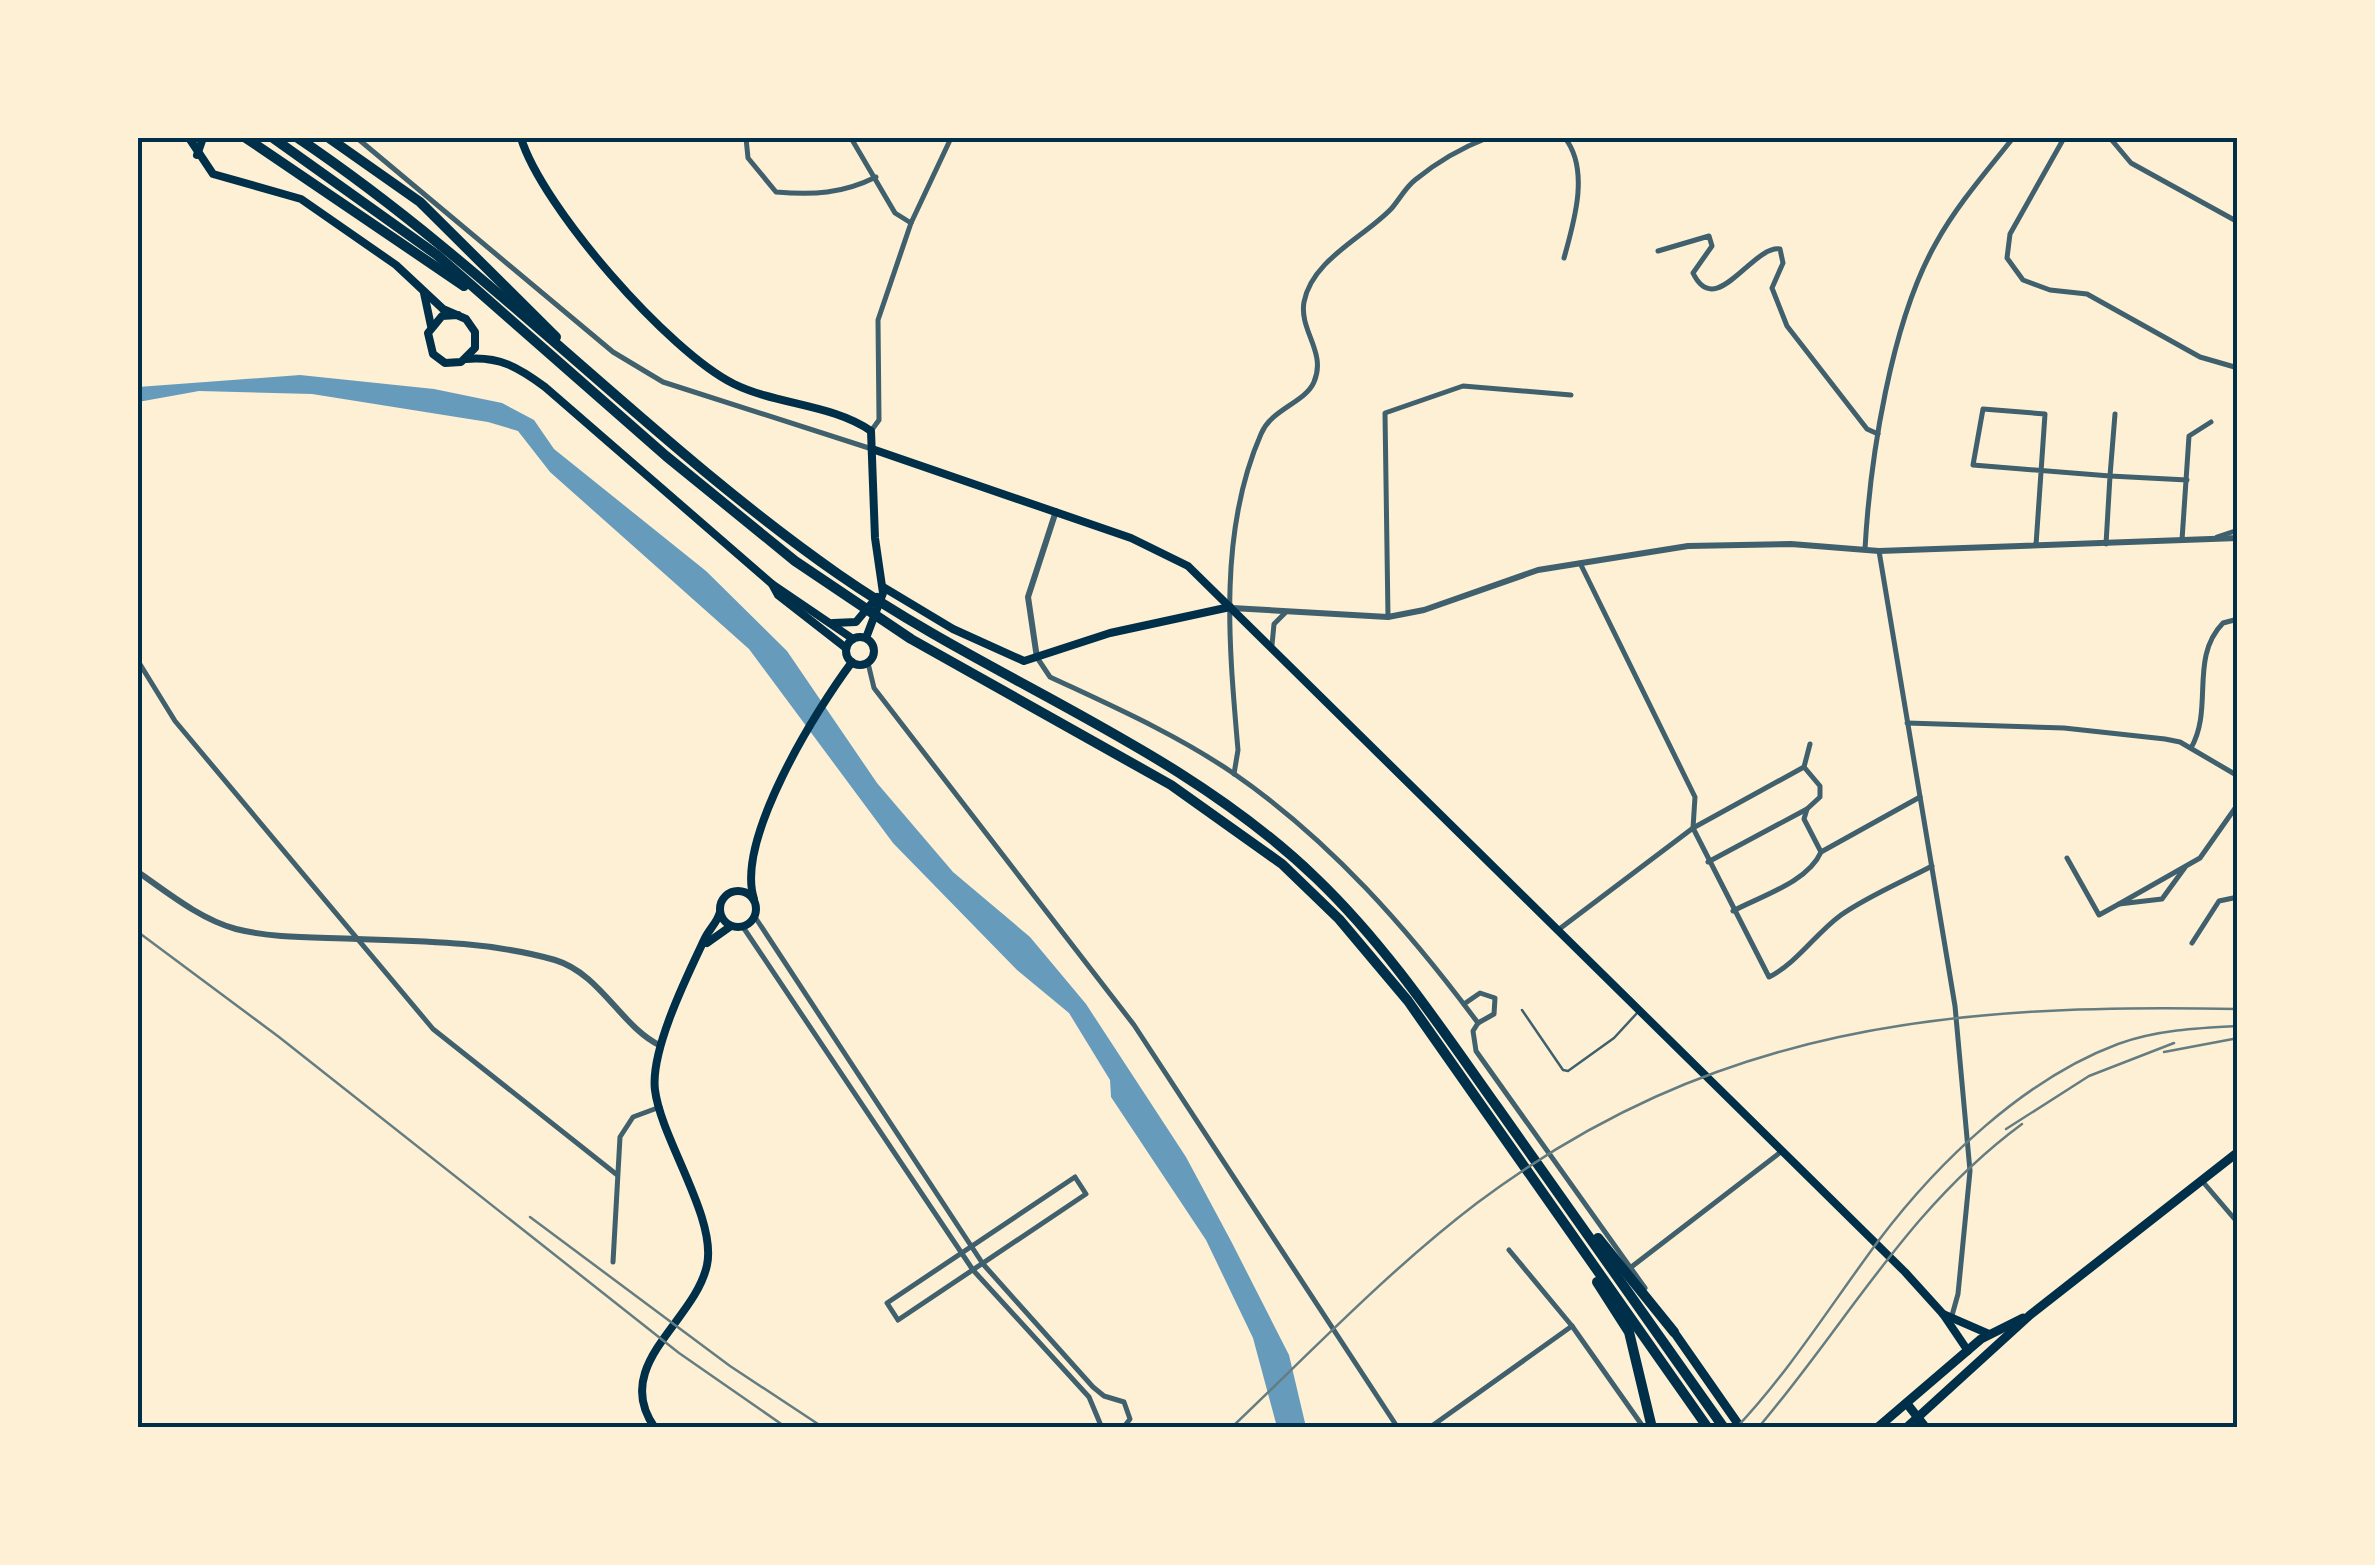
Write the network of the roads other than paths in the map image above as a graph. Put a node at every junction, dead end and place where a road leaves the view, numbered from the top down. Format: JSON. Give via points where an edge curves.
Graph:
{"nodes":[{"id":1,"x":189,"y":138,"type":"edge"},
{"id":2,"x":203,"y":138,"type":"edge"},
{"id":3,"x":246,"y":138,"type":"edge"},
{"id":4,"x":273,"y":138,"type":"edge"},
{"id":5,"x":298,"y":138,"type":"edge"},
{"id":6,"x":330,"y":138,"type":"edge"},
{"id":7,"x":357,"y":138,"type":"edge"},
{"id":8,"x":521,"y":138,"type":"edge"},
{"id":9,"x":746,"y":138,"type":"edge"},
{"id":10,"x":851,"y":138,"type":"edge"},
{"id":11,"x":952,"y":138,"type":"edge"},
{"id":12,"x":1486,"y":138,"type":"edge"},
{"id":13,"x":1566,"y":138,"type":"edge"},
{"id":14,"x":2013,"y":138,"type":"edge"},
{"id":15,"x":2064,"y":138,"type":"edge"},
{"id":16,"x":2110,"y":138,"type":"edge"},
{"id":17,"x":197,"y":155,"type":"junction"},
{"id":18,"x":876,"y":177,"type":"junction"},
{"id":19,"x":2238,"y":222,"type":"edge"},
{"id":20,"x":911,"y":223,"type":"junction"},
{"id":21,"x":1658,"y":252,"type":"dead end"},
{"id":22,"x":1564,"y":258,"type":"dead end"},
{"id":23,"x":424,"y":292,"type":"junction"},
{"id":24,"x":458,"y":316,"type":"junction"},
{"id":25,"x":511,"y":319,"type":"junction"},
{"id":26,"x":431,"y":326,"type":"junction"},
{"id":27,"x":476,"y":340,"type":"junction"},
{"id":28,"x":560,"y":344,"type":"junction"},
{"id":29,"x":488,"y":356,"type":"junction"},
{"id":30,"x":466,"y":359,"type":"junction"},
{"id":31,"x":2238,"y":368,"type":"edge"},
{"id":32,"x":1572,"y":394,"type":"dead end"},
{"id":33,"x":2115,"y":414,"type":"dead end"},
{"id":34,"x":2211,"y":422,"type":"dead end"},
{"id":35,"x":871,"y":431,"type":"junction"},
{"id":36,"x":1878,"y":434,"type":"junction"},
{"id":37,"x":875,"y":450,"type":"junction"},
{"id":38,"x":2041,"y":471,"type":"junction"},
{"id":39,"x":2110,"y":476,"type":"junction"},
{"id":40,"x":2187,"y":480,"type":"junction"},
{"id":41,"x":1056,"y":511,"type":"junction"},
{"id":42,"x":2238,"y":530,"type":"edge"},
{"id":43,"x":2214,"y":538,"type":"junction"},
{"id":44,"x":2238,"y":538,"type":"edge"},
{"id":45,"x":2182,"y":540,"type":"junction"},
{"id":46,"x":2106,"y":544,"type":"junction"},
{"id":47,"x":2036,"y":545,"type":"junction"},
{"id":48,"x":1865,"y":549,"type":"junction"},
{"id":49,"x":1879,"y":551,"type":"junction"},
{"id":50,"x":1580,"y":562,"type":"junction"},
{"id":51,"x":772,"y":584,"type":"junction"},
{"id":52,"x":882,"y":591,"type":"junction"},
{"id":53,"x":1230,"y":608,"type":"junction"},
{"id":54,"x":1286,"y":612,"type":"junction"},
{"id":55,"x":1388,"y":617,"type":"junction"},
{"id":56,"x":2238,"y":619,"type":"edge"},
{"id":57,"x":831,"y":622,"type":"junction"},
{"id":58,"x":866,"y":638,"type":"junction"},
{"id":59,"x":853,"y":639,"type":"junction"},
{"id":60,"x":846,"y":648,"type":"junction"},
{"id":61,"x":1272,"y":648,"type":"junction"},
{"id":62,"x":1038,"y":660,"type":"junction"},
{"id":63,"x":138,"y":661,"type":"edge"},
{"id":64,"x":852,"y":662,"type":"junction"},
{"id":65,"x":868,"y":663,"type":"junction"},
{"id":66,"x":1907,"y":724,"type":"junction"},
{"id":67,"x":1810,"y":744,"type":"dead end"},
{"id":68,"x":2190,"y":748,"type":"junction"},
{"id":69,"x":1804,"y":768,"type":"junction"},
{"id":70,"x":1234,"y":774,"type":"junction"},
{"id":71,"x":2238,"y":776,"type":"edge"},
{"id":72,"x":1920,"y":797,"type":"junction"},
{"id":73,"x":2238,"y":804,"type":"edge"},
{"id":74,"x":1806,"y":809,"type":"junction"},
{"id":75,"x":1693,"y":828,"type":"junction"},
{"id":76,"x":1821,"y":852,"type":"junction"},
{"id":77,"x":2068,"y":858,"type":"dead end"},
{"id":78,"x":1708,"y":862,"type":"junction"},
{"id":79,"x":1932,"y":866,"type":"junction"},
{"id":80,"x":2186,"y":866,"type":"junction"},
{"id":81,"x":751,"y":869,"type":"junction"},
{"id":82,"x":138,"y":872,"type":"edge"},
{"id":83,"x":732,"y":892,"type":"junction"},
{"id":84,"x":2238,"y":896,"type":"edge"},
{"id":85,"x":754,"y":899,"type":"junction"},
{"id":86,"x":2120,"y":904,"type":"junction"},
{"id":87,"x":1733,"y":911,"type":"junction"},
{"id":88,"x":720,"y":912,"type":"junction"},
{"id":89,"x":755,"y":917,"type":"junction"},
{"id":90,"x":731,"y":926,"type":"junction"},
{"id":91,"x":743,"y":927,"type":"junction"},
{"id":92,"x":1558,"y":930,"type":"junction"},
{"id":93,"x":356,"y":938,"type":"junction"},
{"id":94,"x":2192,"y":943,"type":"dead end"},
{"id":95,"x":702,"y":951,"type":"junction"},
{"id":96,"x":1464,"y":1004,"type":"junction"},
{"id":97,"x":1522,"y":1010,"type":"dead end"},
{"id":98,"x":1639,"y":1010,"type":"junction"},
{"id":99,"x":1478,"y":1023,"type":"junction"},
{"id":100,"x":661,"y":1046,"type":"junction"},
{"id":101,"x":660,"y":1107,"type":"junction"},
{"id":102,"x":1782,"y":1151,"type":"junction"},
{"id":103,"x":2238,"y":1152,"type":"edge"},
{"id":104,"x":616,"y":1174,"type":"junction"},
{"id":105,"x":2201,"y":1180,"type":"junction"},
{"id":106,"x":1538,"y":1188,"type":"junction"},
{"id":107,"x":1578,"y":1221,"type":"junction"},
{"id":108,"x":2238,"y":1222,"type":"edge"},
{"id":109,"x":970,"y":1246,"type":"junction"},
{"id":110,"x":1509,"y":1250,"type":"dead end"},
{"id":111,"x":961,"y":1252,"type":"junction"},
{"id":112,"x":613,"y":1262,"type":"dead end"},
{"id":113,"x":983,"y":1264,"type":"junction"},
{"id":114,"x":1630,"y":1268,"type":"junction"},
{"id":115,"x":973,"y":1270,"type":"junction"},
{"id":116,"x":2030,"y":1315,"type":"junction"},
{"id":117,"x":1948,"y":1318,"type":"junction"},
{"id":118,"x":1572,"y":1326,"type":"junction"},
{"id":119,"x":1674,"y":1332,"type":"junction"},
{"id":120,"x":1989,"y":1334,"type":"junction"},
{"id":121,"x":1968,"y":1351,"type":"junction"},
{"id":122,"x":1989,"y":1356,"type":"junction"},
{"id":123,"x":1908,"y":1405,"type":"junction"},
{"id":124,"x":1918,"y":1418,"type":"junction"},
{"id":125,"x":1124,"y":1427,"type":"edge"},
{"id":126,"x":655,"y":1428,"type":"edge"},
{"id":127,"x":1102,"y":1428,"type":"edge"},
{"id":128,"x":1398,"y":1428,"type":"edge"},
{"id":129,"x":1428,"y":1428,"type":"edge"},
{"id":130,"x":1644,"y":1428,"type":"edge"},
{"id":131,"x":1652,"y":1428,"type":"edge"},
{"id":132,"x":1708,"y":1428,"type":"edge"},
{"id":133,"x":1724,"y":1428,"type":"edge"},
{"id":134,"x":1741,"y":1428,"type":"edge"},
{"id":135,"x":1878,"y":1428,"type":"edge"},
{"id":136,"x":1906,"y":1428,"type":"edge"},
{"id":137,"x":1926,"y":1428,"type":"edge"}],
"edges":[{"from":1,"to":17,"type":"main road"},
{"from":2,"to":17,"type":"main road"},
{"from":3,"to":25,"type":"highway"},
{"from":4,"to":25,"type":"highway","via":[[367,202]]},
{"from":5,"to":28,"type":"highway","via":[[435,237]]},
{"from":6,"to":28,"type":"highway","via":[[420,202],[552,328]]},
{"from":7,"to":37,"type":"street","via":[[613,352],[664,382]]},
{"from":8,"to":35,"type":"main road","via":[[528,160],[574,229],[696,362],[767,398]]},
{"from":9,"to":18,"type":"street","via":[[748,158],[776,192],[832,192]]},
{"from":10,"to":18,"type":"street"},
{"from":11,"to":20,"type":"street"},
{"from":12,"to":53,"type":"street","via":[[1412,182],[1391,209],[1321,269],[1307,292],[1303,307],[1320,364],[1312,388],[1280,408],[1262,430],[1231,556]]},
{"from":13,"to":22,"type":"street","via":[[1576,155],[1577,197]]},
{"from":14,"to":36,"type":"street","via":[[1934,246],[1906,317]]},
{"from":15,"to":31,"type":"street","via":[[2010,234],[2007,258],[2023,280],[2088,294],[2200,357]]},
{"from":16,"to":19,"type":"street","via":[[2130,162]]},
{"from":17,"to":23,"type":"main road","via":[[223,180],[301,199]]},
{"from":18,"to":20,"type":"street","via":[[895,213]]},
{"from":20,"to":35,"type":"street","via":[[878,320],[879,420]]},
{"from":21,"to":36,"type":"street","via":[[1709,236],[1712,246],[1693,274],[1707,290],[1737,278],[1771,248],[1780,249],[1783,263],[1772,288],[1787,326]]},
{"from":23,"to":24,"type":"main road"},
{"from":23,"to":26,"type":"main road"},
{"from":24,"to":26,"type":"main road","via":[[442,316]]},
{"from":24,"to":27,"type":"main road","via":[[472,325]]},
{"from":25,"to":106,"type":"highway","via":[[795,560],[911,639],[1171,784],[1282,864],[1396,986]]},
{"from":26,"to":30,"type":"main road","via":[[432,354],[446,362]]},
{"from":27,"to":29,"type":"main road"},
{"from":27,"to":30,"type":"main road"},
{"from":28,"to":107,"type":"highway","via":[[706,472],[842,577],[1190,778],[1280,845],[1383,951]]},
{"from":29,"to":30,"type":"main road"},
{"from":29,"to":51,"type":"main road","via":[[545,387]]},
{"from":32,"to":55,"type":"street","via":[[1463,386],[1385,413]]},
{"from":33,"to":39,"type":"street"},
{"from":34,"to":40,"type":"street","via":[[2189,436]]},
{"from":35,"to":37,"type":"main road"},
{"from":36,"to":48,"type":"street"},
{"from":37,"to":41,"type":"main road"},
{"from":37,"to":52,"type":"main road"},
{"from":38,"to":38,"type":"street","via":[[2045,414],[1983,408],[1973,465]]},
{"from":38,"to":39,"type":"street"},
{"from":38,"to":47,"type":"street"},
{"from":39,"to":40,"type":"street"},
{"from":39,"to":46,"type":"street"},
{"from":40,"to":45,"type":"street"},
{"from":41,"to":53,"type":"main road","via":[[1163,550]]},
{"from":41,"to":62,"type":"street","via":[[1028,597]]},
{"from":42,"to":43,"type":"street"},
{"from":43,"to":44,"type":"street"},
{"from":43,"to":45,"type":"street"},
{"from":45,"to":46,"type":"street"},
{"from":46,"to":47,"type":"street"},
{"from":47,"to":49,"type":"street"},
{"from":48,"to":49,"type":"street"},
{"from":48,"to":50,"type":"street","via":[[1688,546]]},
{"from":49,"to":66,"type":"street"},
{"from":50,"to":55,"type":"street"},
{"from":50,"to":75,"type":"street","via":[[1690,782]]},
{"from":51,"to":57,"type":"main road"},
{"from":51,"to":60,"type":"main road"},
{"from":52,"to":57,"type":"main road","via":[[856,622]]},
{"from":52,"to":58,"type":"main road"},
{"from":52,"to":62,"type":"main road","via":[[1010,658]]},
{"from":53,"to":54,"type":"street"},
{"from":53,"to":61,"type":"main road"},
{"from":53,"to":62,"type":"main road","via":[[1110,634]]},
{"from":53,"to":70,"type":"street"},
{"from":54,"to":55,"type":"street"},
{"from":54,"to":61,"type":"street","via":[[1274,624]]},
{"from":56,"to":68,"type":"street","via":[[2222,623],[2204,648],[2201,731]]},
{"from":57,"to":59,"type":"main road"},
{"from":58,"to":59,"type":"main road"},
{"from":58,"to":65,"type":"main road","via":[[874,650]]},
{"from":59,"to":60,"type":"main road"},
{"from":60,"to":64,"type":"main road"},
{"from":61,"to":92,"type":"main road"},
{"from":62,"to":70,"type":"street","via":[[1050,676]]},
{"from":63,"to":93,"type":"street","via":[[175,721]]},
{"from":64,"to":65,"type":"main road"},
{"from":64,"to":81,"type":"main road","via":[[796,748]]},
{"from":65,"to":128,"type":"street","via":[[874,688],[1134,1024]]},
{"from":66,"to":68,"type":"street","via":[[2066,728]]},
{"from":66,"to":72,"type":"street"},
{"from":67,"to":69,"type":"street"},
{"from":68,"to":71,"type":"street"},
{"from":69,"to":74,"type":"street","via":[[1820,786],[1820,797]]},
{"from":69,"to":75,"type":"street"},
{"from":70,"to":96,"type":"street","via":[[1353,874]]},
{"from":72,"to":76,"type":"street"},
{"from":72,"to":79,"type":"street"},
{"from":73,"to":80,"type":"street","via":[[2200,858]]},
{"from":74,"to":76,"type":"street","via":[[1804,819]]},
{"from":74,"to":78,"type":"street"},
{"from":75,"to":78,"type":"street"},
{"from":75,"to":92,"type":"street"},
{"from":76,"to":87,"type":"street","via":[[1803,874]]},
{"from":77,"to":86,"type":"street","via":[[2099,915]]},
{"from":78,"to":87,"type":"street"},
{"from":79,"to":87,"type":"street","via":[[1843,914],[1768,977]]},
{"from":79,"to":117,"type":"street","via":[[1956,1006],[1970,1171],[1958,1294]]},
{"from":80,"to":86,"type":"street"},
{"from":80,"to":86,"type":"street","via":[[2162,899]]},
{"from":81,"to":83,"type":"main road"},
{"from":81,"to":85,"type":"main road"},
{"from":82,"to":93,"type":"street","via":[[186,906],[234,928]]},
{"from":83,"to":85,"type":"main road"},
{"from":83,"to":88,"type":"main road"},
{"from":84,"to":94,"type":"street","via":[[2219,901]]},
{"from":85,"to":89,"type":"main road"},
{"from":88,"to":90,"type":"main road"},
{"from":88,"to":95,"type":"main road"},
{"from":89,"to":91,"type":"main road"},
{"from":89,"to":109,"type":"street"},
{"from":90,"to":91,"type":"main road"},
{"from":90,"to":95,"type":"main road"},
{"from":91,"to":111,"type":"street"},
{"from":92,"to":98,"type":"main road"},
{"from":93,"to":100,"type":"street","via":[[478,946],[559,961]]},
{"from":93,"to":104,"type":"street","via":[[433,1029]]},
{"from":95,"to":100,"type":"main road"},
{"from":96,"to":99,"type":"street"},
{"from":96,"to":99,"type":"street","via":[[1480,993],[1495,998],[1494,1014]]},
{"from":97,"to":98,"type":"lane","via":[[1568,1071]]},
{"from":98,"to":102,"type":"main road"},
{"from":99,"to":114,"type":"street","via":[[1476,1051]]},
{"from":100,"to":101,"type":"main road","via":[[655,1071]]},
{"from":101,"to":104,"type":"street","via":[[629,1122],[620,1137]]},
{"from":101,"to":126,"type":"main road","via":[[706,1238],[707,1266],[641,1382]]},
{"from":102,"to":114,"type":"street"},
{"from":102,"to":117,"type":"main road"},
{"from":103,"to":105,"type":"main road"},
{"from":104,"to":112,"type":"street"},
{"from":105,"to":108,"type":"street"},
{"from":105,"to":116,"type":"main road"},
{"from":106,"to":131,"type":"highway","via":[[1629,1332]]},
{"from":106,"to":132,"type":"highway"},
{"from":107,"to":119,"type":"highway"},
{"from":107,"to":133,"type":"highway"},
{"from":109,"to":111,"type":"street"},
{"from":109,"to":113,"type":"street"},
{"from":109,"to":113,"type":"street","via":[[1074,1176],[1086,1194]]},
{"from":110,"to":118,"type":"street"},
{"from":111,"to":115,"type":"street"},
{"from":111,"to":115,"type":"street","via":[[887,1303],[892,1312],[898,1320]]},
{"from":113,"to":115,"type":"street"},
{"from":113,"to":125,"type":"street","via":[[1093,1387],[1124,1402],[1130,1419]]},
{"from":114,"to":119,"type":"street"},
{"from":115,"to":127,"type":"street","via":[[1089,1397]]},
{"from":116,"to":120,"type":"main road"},
{"from":116,"to":122,"type":"main road"},
{"from":117,"to":120,"type":"main road"},
{"from":117,"to":121,"type":"main road"},
{"from":118,"to":129,"type":"street"},
{"from":118,"to":130,"type":"street"},
{"from":119,"to":134,"type":"main road"},
{"from":120,"to":121,"type":"main road"},
{"from":120,"to":122,"type":"main road"},
{"from":121,"to":122,"type":"main road"},
{"from":121,"to":123,"type":"main road"},
{"from":122,"to":124,"type":"main road"},
{"from":123,"to":124,"type":"main road"},
{"from":123,"to":135,"type":"main road"},
{"from":124,"to":136,"type":"main road"},
{"from":124,"to":137,"type":"main road"}]}
